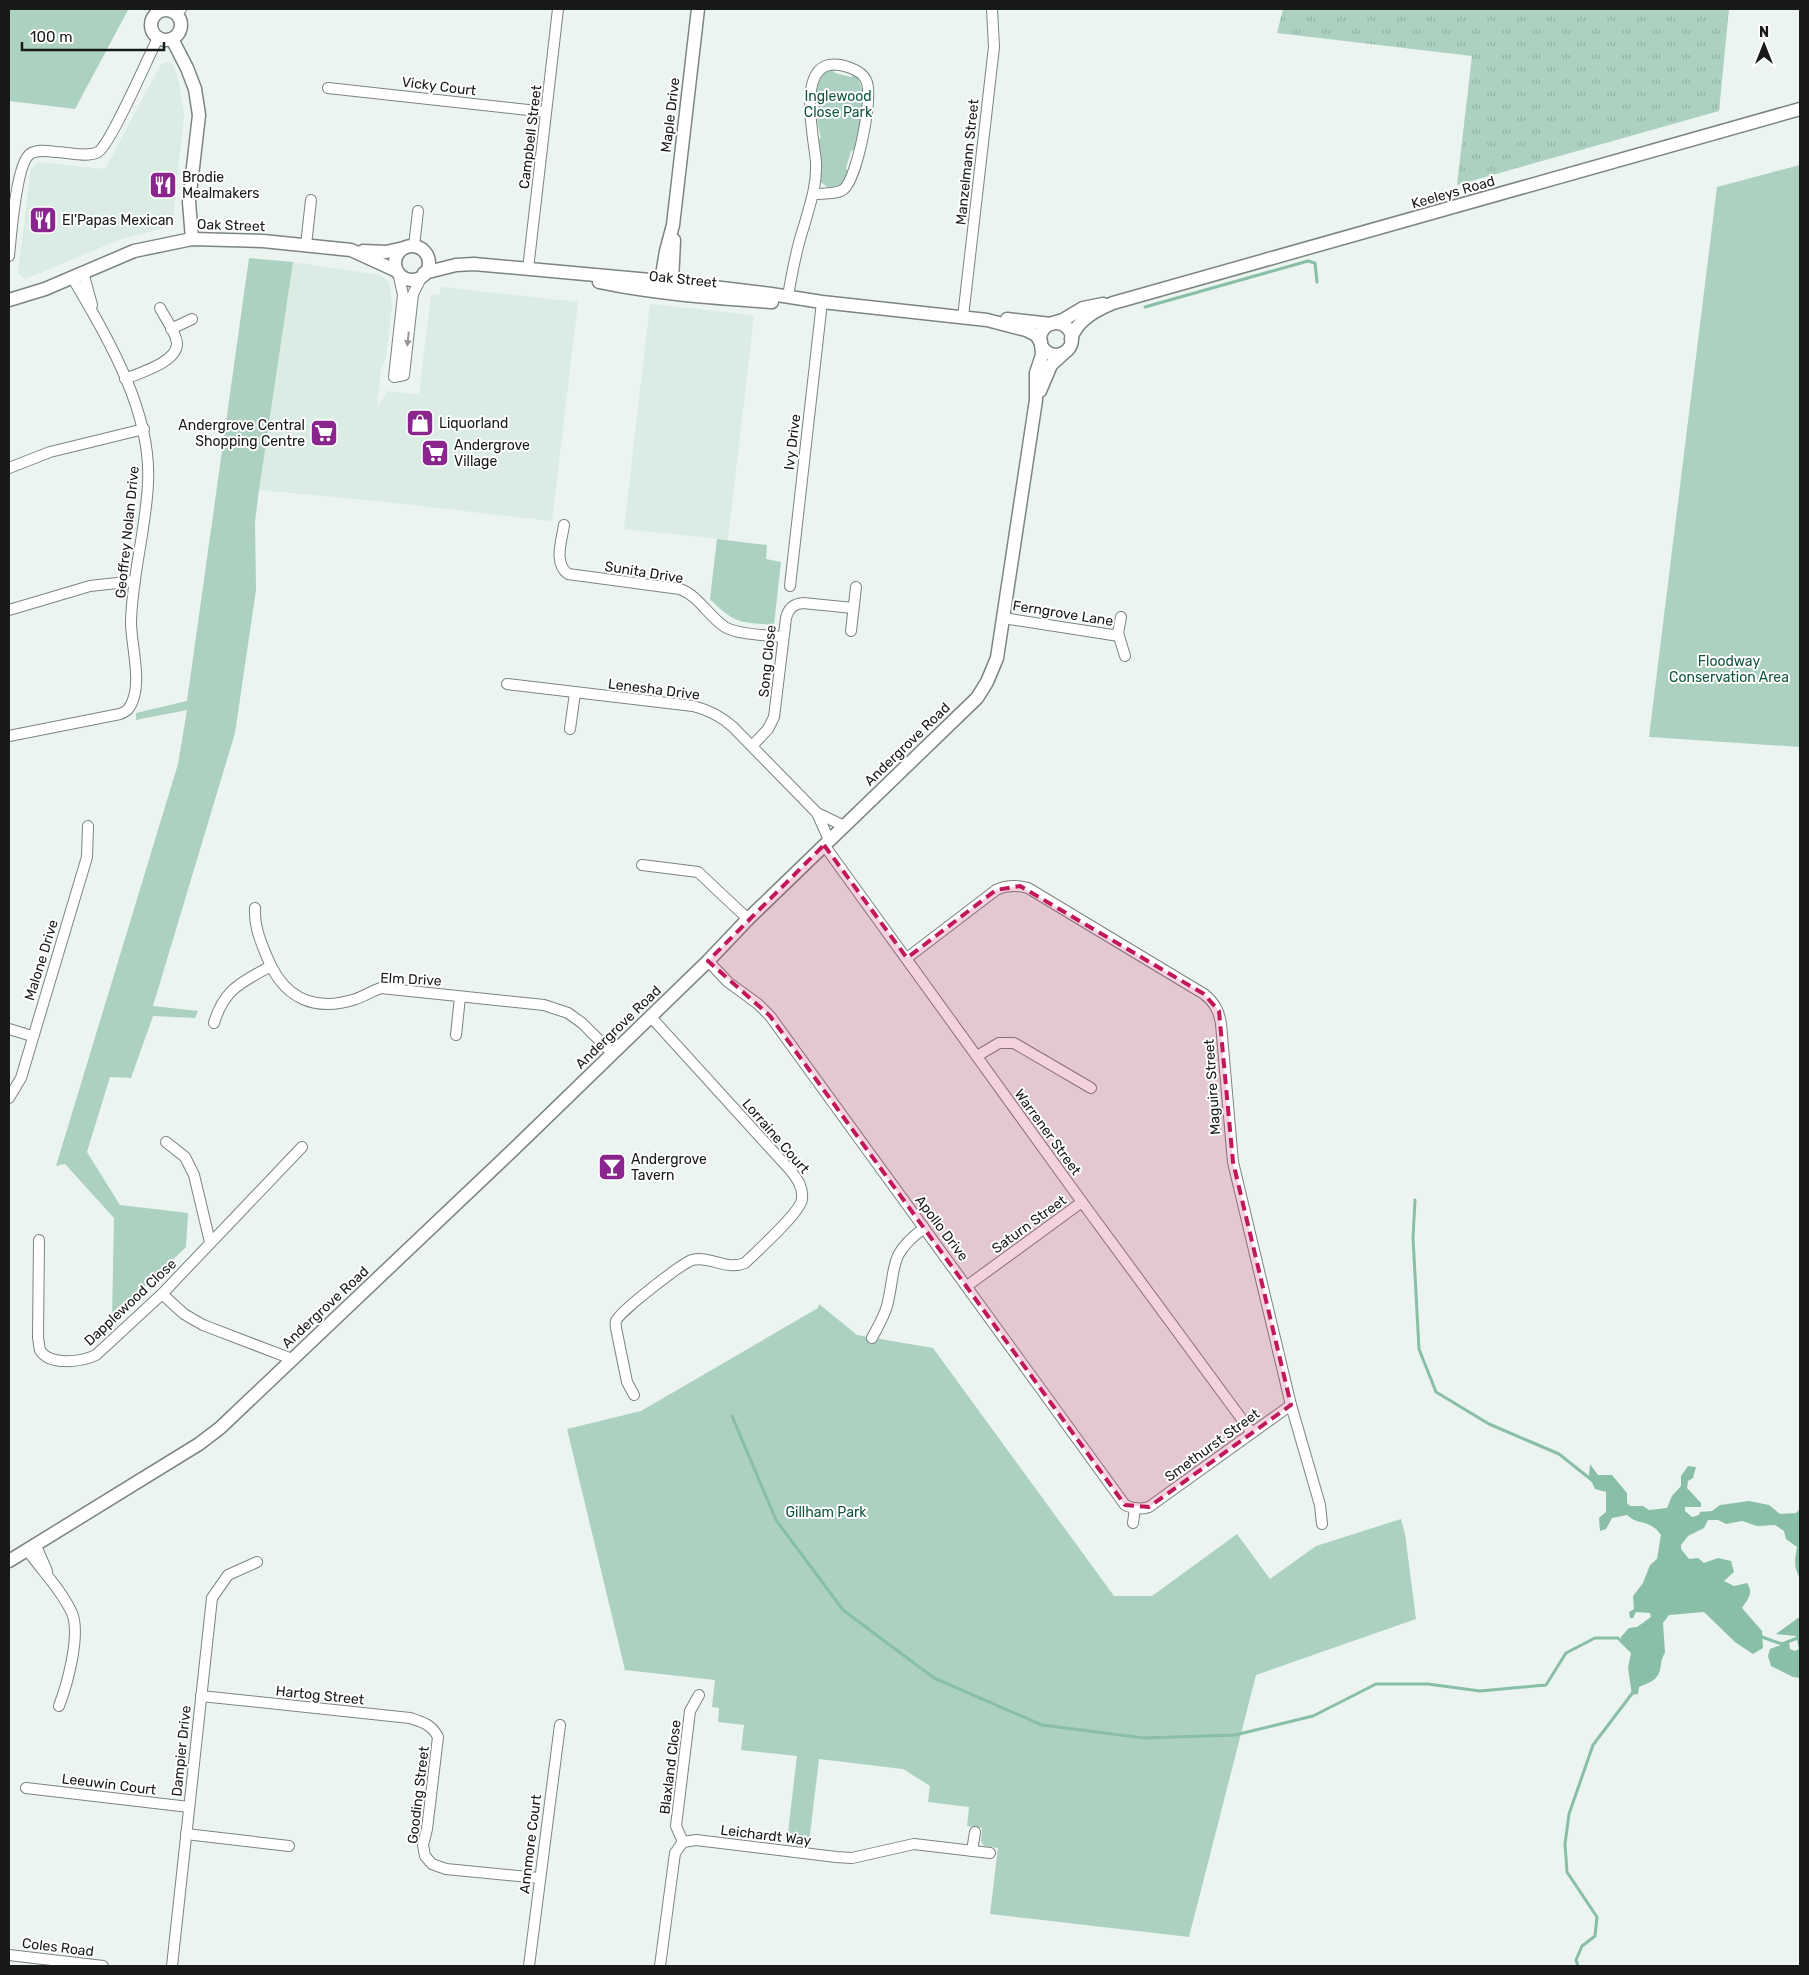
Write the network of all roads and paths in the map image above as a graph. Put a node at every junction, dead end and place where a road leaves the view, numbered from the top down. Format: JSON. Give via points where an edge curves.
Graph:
{"nodes":[{"id":1,"x":558,"y":9,"type":"edge"},
{"id":2,"x":698,"y":9,"type":"edge"},
{"id":3,"x":992,"y":9,"type":"edge"},
{"id":4,"x":178,"y":11,"type":"edge"},
{"id":5,"x":152,"y":12,"type":"edge"},
{"id":6,"x":158,"y":38,"type":"junction"},
{"id":7,"x":172,"y":39,"type":"junction"},
{"id":8,"x":328,"y":88,"type":"dead end"},
{"id":9,"x":1800,"y":109,"type":"edge"},
{"id":10,"x":546,"y":112,"type":"junction"},
{"id":11,"x":814,"y":194,"type":"junction"},
{"id":12,"x":311,"y":200,"type":"dead end"},
{"id":13,"x":418,"y":211,"type":"dead end"},
{"id":14,"x":192,"y":239,"type":"junction"},
{"id":15,"x":306,"y":245,"type":"junction"},
{"id":16,"x":344,"y":249,"type":"junction"},
{"id":17,"x":414,"y":249,"type":"junction"},
{"id":18,"x":9,"y":256,"type":"edge"},
{"id":19,"x":474,"y":264,"type":"junction"},
{"id":20,"x":528,"y":269,"type":"junction"},
{"id":21,"x":398,"y":272,"type":"junction"},
{"id":22,"x":423,"y":274,"type":"junction"},
{"id":23,"x":77,"y":275,"type":"junction"},
{"id":24,"x":667,"y":285,"type":"junction"},
{"id":25,"x":788,"y":299,"type":"junction"},
{"id":26,"x":9,"y":300,"type":"edge"},
{"id":27,"x":822,"y":302,"type":"junction"},
{"id":28,"x":1113,"y":303,"type":"junction"},
{"id":29,"x":160,"y":308,"type":"dead end"},
{"id":30,"x":963,"y":318,"type":"junction"},
{"id":31,"x":192,"y":319,"type":"dead end"},
{"id":32,"x":987,"y":320,"type":"junction"},
{"id":33,"x":1052,"y":324,"type":"junction"},
{"id":34,"x":171,"y":329,"type":"junction"},
{"id":35,"x":1071,"y":339,"type":"junction"},
{"id":36,"x":1040,"y":342,"type":"junction"},
{"id":37,"x":1065,"y":351,"type":"junction"},
{"id":38,"x":125,"y":379,"type":"junction"},
{"id":39,"x":1036,"y":400,"type":"junction"},
{"id":40,"x":144,"y":430,"type":"junction"},
{"id":41,"x":9,"y":468,"type":"edge"},
{"id":42,"x":564,"y":525,"type":"dead end"},
{"id":43,"x":135,"y":581,"type":"junction"},
{"id":44,"x":790,"y":586,"type":"dead end"},
{"id":45,"x":856,"y":587,"type":"dead end"},
{"id":46,"x":853,"y":608,"type":"junction"},
{"id":47,"x":9,"y":610,"type":"edge"},
{"id":48,"x":1121,"y":617,"type":"dead end"},
{"id":49,"x":1003,"y":618,"type":"junction"},
{"id":50,"x":851,"y":631,"type":"dead end"},
{"id":51,"x":1119,"y":636,"type":"junction"},
{"id":52,"x":783,"y":637,"type":"junction"},
{"id":53,"x":1125,"y":656,"type":"dead end"},
{"id":54,"x":507,"y":684,"type":"dead end"},
{"id":55,"x":575,"y":693,"type":"junction"},
{"id":56,"x":570,"y":729,"type":"dead end"},
{"id":57,"x":9,"y":736,"type":"edge"},
{"id":58,"x":752,"y":746,"type":"junction"},
{"id":59,"x":817,"y":812,"type":"junction"},
{"id":60,"x":88,"y":826,"type":"dead end"},
{"id":61,"x":844,"y":826,"type":"junction"},
{"id":62,"x":827,"y":842,"type":"junction"},
{"id":63,"x":642,"y":865,"type":"dead end"},
{"id":64,"x":255,"y":908,"type":"dead end"},
{"id":65,"x":748,"y":919,"type":"junction"},
{"id":66,"x":907,"y":958,"type":"junction"},
{"id":67,"x":708,"y":961,"type":"junction"},
{"id":68,"x":270,"y":966,"type":"junction"},
{"id":69,"x":460,"y":997,"type":"junction"},
{"id":70,"x":650,"y":1016,"type":"junction"},
{"id":71,"x":214,"y":1023,"type":"dead end"},
{"id":72,"x":9,"y":1029,"type":"edge"},
{"id":73,"x":456,"y":1035,"type":"dead end"},
{"id":74,"x":32,"y":1036,"type":"junction"},
{"id":75,"x":612,"y":1053,"type":"junction"},
{"id":76,"x":977,"y":1056,"type":"junction"},
{"id":77,"x":1091,"y":1088,"type":"dead end"},
{"id":78,"x":9,"y":1098,"type":"edge"},
{"id":79,"x":166,"y":1142,"type":"dead end"},
{"id":80,"x":302,"y":1147,"type":"dead end"},
{"id":81,"x":1082,"y":1202,"type":"junction"},
{"id":82,"x":924,"y":1228,"type":"junction"},
{"id":83,"x":39,"y":1240,"type":"dead end"},
{"id":84,"x":210,"y":1242,"type":"junction"},
{"id":85,"x":968,"y":1286,"type":"junction"},
{"id":86,"x":162,"y":1294,"type":"junction"},
{"id":87,"x":872,"y":1338,"type":"dead end"},
{"id":88,"x":292,"y":1360,"type":"junction"},
{"id":89,"x":634,"y":1395,"type":"dead end"},
{"id":90,"x":1291,"y":1405,"type":"junction"},
{"id":91,"x":1252,"y":1433,"type":"junction"},
{"id":92,"x":1135,"y":1508,"type":"junction"},
{"id":93,"x":1133,"y":1523,"type":"dead end"},
{"id":94,"x":1322,"y":1524,"type":"dead end"},
{"id":95,"x":32,"y":1548,"type":"junction"},
{"id":96,"x":257,"y":1562,"type":"dead end"},
{"id":97,"x":9,"y":1563,"type":"edge"},
{"id":98,"x":699,"y":1695,"type":"dead end"},
{"id":99,"x":201,"y":1696,"type":"junction"},
{"id":100,"x":59,"y":1706,"type":"dead end"},
{"id":101,"x":560,"y":1725,"type":"dead end"},
{"id":102,"x":433,"y":1728,"type":"joint"},
{"id":103,"x":26,"y":1788,"type":"dead end"},
{"id":104,"x":189,"y":1807,"type":"junction"},
{"id":105,"x":975,"y":1832,"type":"dead end"},
{"id":106,"x":186,"y":1834,"type":"junction"},
{"id":107,"x":683,"y":1842,"type":"junction"},
{"id":108,"x":289,"y":1846,"type":"dead end"},
{"id":109,"x":972,"y":1851,"type":"junction"},
{"id":110,"x":990,"y":1853,"type":"dead end"},
{"id":111,"x":539,"y":1878,"type":"junction"},
{"id":112,"x":9,"y":1955,"type":"edge"},
{"id":113,"x":103,"y":1966,"type":"edge"},
{"id":114,"x":172,"y":1966,"type":"edge"},
{"id":115,"x":529,"y":1966,"type":"edge"},
{"id":116,"x":660,"y":1966,"type":"edge"}],
"edges":[{"from":1,"to":10,"type":"street","name":"Campbell Street"},
{"from":2,"to":24,"type":"street","name":"Maple Drive","via":[[673,225],[666,251]]},
{"from":3,"to":30,"type":"street","name":"Manzelmann Street","via":[[994,47]]},
{"from":4,"to":5,"type":"street"},
{"from":4,"to":7,"type":"street","via":[[181,26],[178,35]]},
{"from":5,"to":6,"type":"street","via":[[152,31]]},
{"from":6,"to":7,"type":"street"},
{"from":6,"to":18,"type":"street","via":[[107,142],[98,151],[88,154],[41,151],[32,152],[25,159]]},
{"from":7,"to":14,"type":"street","via":[[195,89],[199,115],[190,202]]},
{"from":8,"to":10,"type":"street","name":"Vicky Court"},
{"from":9,"to":28,"type":"street","name":"Keeleys Road"},
{"from":10,"to":20,"type":"street","name":"Campbell Street"},
{"from":11,"to":11,"type":"street","via":[[816,157],[810,113],[814,81],[818,72],[828,66],[854,69],[865,77],[868,95],[853,174],[841,190]]},
{"from":11,"to":25,"type":"street","via":[[800,239]]},
{"from":12,"to":15,"type":"street"},
{"from":13,"to":17,"type":"street"},
{"from":14,"to":15,"type":"street","name":"Oak Street"},
{"from":14,"to":23,"type":"street","name":"Oak Street","via":[[134,251]]},
{"from":15,"to":16,"type":"street","name":"Oak Street"},
{"from":16,"to":17,"type":"street","name":"Oak Street","via":[[386,252]]},
{"from":16,"to":21,"type":"street","name":"Oak Street","via":[[360,253]]},
{"from":17,"to":19,"type":"street","name":"Oak Street","via":[[441,259]]},
{"from":17,"to":21,"type":"street","via":[[396,258]]},
{"from":17,"to":22,"type":"street","via":[[428,262]]},
{"from":19,"to":20,"type":"street","name":"Oak Street"},
{"from":19,"to":22,"type":"street","name":"Oak Street","via":[[456,264]]},
{"from":20,"to":24,"type":"street","name":"Oak Street"},
{"from":21,"to":22,"type":"street","via":[[410,279]]},
{"from":22,"to":21,"type":"street","one_way":true,"via":[[412,294],[399,376],[403,295]]},
{"from":23,"to":26,"type":"street","name":"Oak Street"},
{"from":23,"to":38,"type":"street","name":"Geoffrey Nolan Drive"},
{"from":24,"to":25,"type":"street","name":"Oak Street"},
{"from":25,"to":27,"type":"street","name":"Oak Street"},
{"from":27,"to":30,"type":"street","name":"Oak Street"},
{"from":27,"to":44,"type":"street","name":"Ivy Drive"},
{"from":28,"to":33,"type":"street","name":"Keeleys Road","via":[[1083,308]]},
{"from":28,"to":35,"type":"street","name":"Keeleys Road","via":[[1085,318]]},
{"from":29,"to":34,"type":"street"},
{"from":30,"to":32,"type":"street","name":"Oak Street"},
{"from":31,"to":34,"type":"street"},
{"from":32,"to":33,"type":"street","name":"Oak Street"},
{"from":32,"to":36,"type":"street","name":"Oak Street","via":[[1029,331]]},
{"from":33,"to":35,"type":"street","via":[[1066,327]]},
{"from":33,"to":36,"type":"street","via":[[1042,331]]},
{"from":34,"to":38,"type":"street","via":[[177,343],[174,355]]},
{"from":35,"to":37,"type":"street"},
{"from":36,"to":37,"type":"street","via":[[1051,354]]},
{"from":36,"to":39,"type":"street","name":"Andergrove Road"},
{"from":37,"to":39,"type":"street","name":"Andergrove Road","via":[[1049,367]]},
{"from":38,"to":40,"type":"street","name":"Geoffrey Nolan Drive"},
{"from":39,"to":49,"type":"street","name":"Andergrove Road"},
{"from":40,"to":41,"type":"street","via":[[50,452]]},
{"from":40,"to":43,"type":"street","name":"Geoffrey Nolan Drive","via":[[149,459],[148,481]]},
{"from":42,"to":52,"type":"street","name":"Sunita Drive","via":[[560,563],[568,574],[680,589],[691,594],[729,629]]},
{"from":43,"to":47,"type":"street","via":[[90,586]]},
{"from":43,"to":57,"type":"street","name":"Geoffrey Nolan Drive","via":[[132,647],[137,672],[129,708],[120,714]]},
{"from":45,"to":46,"type":"street"},
{"from":46,"to":50,"type":"street"},
{"from":46,"to":52,"type":"street","name":"Song Close","via":[[797,604],[787,614]]},
{"from":48,"to":51,"type":"street","name":"Ferngrove Lane"},
{"from":49,"to":51,"type":"street","name":"Ferngrove Lane"},
{"from":49,"to":61,"type":"street","name":"Andergrove Road","via":[[994,665],[980,694]]},
{"from":51,"to":53,"type":"street","name":"Ferngrove Lane"},
{"from":52,"to":58,"type":"street","name":"Song Close","via":[[774,717]]},
{"from":54,"to":55,"type":"street","name":"Lenesha Drive"},
{"from":55,"to":56,"type":"street"},
{"from":55,"to":58,"type":"street","name":"Lenesha Drive","via":[[703,708],[726,720]]},
{"from":58,"to":59,"type":"street","name":"Lenesha Drive"},
{"from":59,"to":61,"type":"street","name":"Lenesha Drive"},
{"from":59,"to":62,"type":"street","name":"Lenesha Drive"},
{"from":60,"to":74,"type":"street","name":"Malone Drive","via":[[87,857]]},
{"from":61,"to":62,"type":"street","name":"Andergrove Road"},
{"from":62,"to":65,"type":"street","name":"Andergrove Road"},
{"from":62,"to":66,"type":"street","name":"Warrener Street"},
{"from":63,"to":65,"type":"street","via":[[698,872]]},
{"from":64,"to":68,"type":"street","name":"Elm Drive","via":[[257,930]]},
{"from":65,"to":67,"type":"street","name":"Andergrove Road"},
{"from":66,"to":76,"type":"street","name":"Warrener Street"},
{"from":66,"to":90,"type":"street","name":"Maguire Street","via":[[996,890],[1020,886],[1213,1001],[1219,1010],[1221,1024],[1233,1162]]},
{"from":67,"to":70,"type":"street","name":"Andergrove Road"},
{"from":67,"to":82,"type":"street","name":"Apollo Drive","via":[[770,1016]]},
{"from":68,"to":69,"type":"street","name":"Elm Drive","via":[[284,988],[308,1002],[345,1001],[381,988]]},
{"from":68,"to":71,"type":"street","via":[[238,984],[226,995]]},
{"from":69,"to":73,"type":"street"},
{"from":69,"to":75,"type":"street","name":"Elm Drive","via":[[544,1005],[568,1013]]},
{"from":70,"to":75,"type":"street","name":"Andergrove Road"},
{"from":70,"to":89,"type":"street","name":"Lorraine Court","via":[[791,1171],[800,1183],[802,1201],[796,1212],[745,1262],[736,1266],[704,1259],[692,1260],[658,1283],[616,1320],[628,1382]]},
{"from":72,"to":74,"type":"street"},
{"from":74,"to":78,"type":"street","name":"Malone Drive","via":[[21,1078]]},
{"from":75,"to":88,"type":"street","name":"Andergrove Road"},
{"from":76,"to":77,"type":"street","via":[[999,1043],[1014,1043]]},
{"from":76,"to":81,"type":"street","name":"Warrener Street"},
{"from":79,"to":84,"type":"street","via":[[185,1157],[194,1175]]},
{"from":80,"to":84,"type":"street","name":"Dapplewood Close"},
{"from":81,"to":85,"type":"street","name":"Saturn Street"},
{"from":81,"to":91,"type":"street","name":"Warrener Street"},
{"from":82,"to":85,"type":"street","name":"Apollo Drive"},
{"from":82,"to":87,"type":"street","via":[[907,1240],[897,1256],[887,1306]]},
{"from":83,"to":86,"type":"street","name":"Dapplewood Close","via":[[38,1338],[40,1350],[49,1358],[85,1360],[96,1355]]},
{"from":84,"to":86,"type":"street","name":"Dapplewood Close"},
{"from":85,"to":92,"type":"street","name":"Apollo Drive","via":[[1114,1491],[1125,1505]]},
{"from":86,"to":88,"type":"street","via":[[184,1314],[203,1325]]},
{"from":88,"to":95,"type":"street","name":"Andergrove Road","via":[[199,1444]]},
{"from":90,"to":91,"type":"street","name":"Smethurst Street"},
{"from":90,"to":94,"type":"street","name":"Maguire Street","via":[[1320,1505]]},
{"from":91,"to":92,"type":"street","name":"Smethurst Street","via":[[1149,1507]]},
{"from":92,"to":93,"type":"street"},
{"from":95,"to":97,"type":"street","name":"Andergrove Road"},
{"from":95,"to":100,"type":"street","via":[[70,1608],[74,1622],[69,1678]]},
{"from":96,"to":99,"type":"street","name":"Dampier Drive","via":[[228,1575],[212,1598]]},
{"from":98,"to":107,"type":"street","name":"Blaxland Close","via":[[690,1711],[676,1826]]},
{"from":99,"to":102,"type":"street","name":"Hartog Street","via":[[410,1718]]},
{"from":99,"to":104,"type":"street","name":"Dampier Drive"},
{"from":101,"to":111,"type":"street","name":"Annmore Court"},
{"from":102,"to":111,"type":"street","name":"Gooding Street","via":[[438,1737],[438,1752],[425,1856],[432,1864],[446,1869]]},
{"from":103,"to":104,"type":"street","name":"Leeuwin Court"},
{"from":104,"to":106,"type":"street","name":"Dampier Drive"},
{"from":105,"to":109,"type":"street"},
{"from":106,"to":108,"type":"street"},
{"from":106,"to":114,"type":"street","name":"Dampier Drive"},
{"from":107,"to":109,"type":"street","name":"Leichardt Way","via":[[696,1840],[852,1858],[914,1844]]},
{"from":107,"to":116,"type":"street","via":[[674,1853]]},
{"from":109,"to":110,"type":"street","name":"Leichardt Way"},
{"from":111,"to":115,"type":"street","name":"Annmore Court"},
{"from":112,"to":113,"type":"street","name":"Coles Road"}]}
